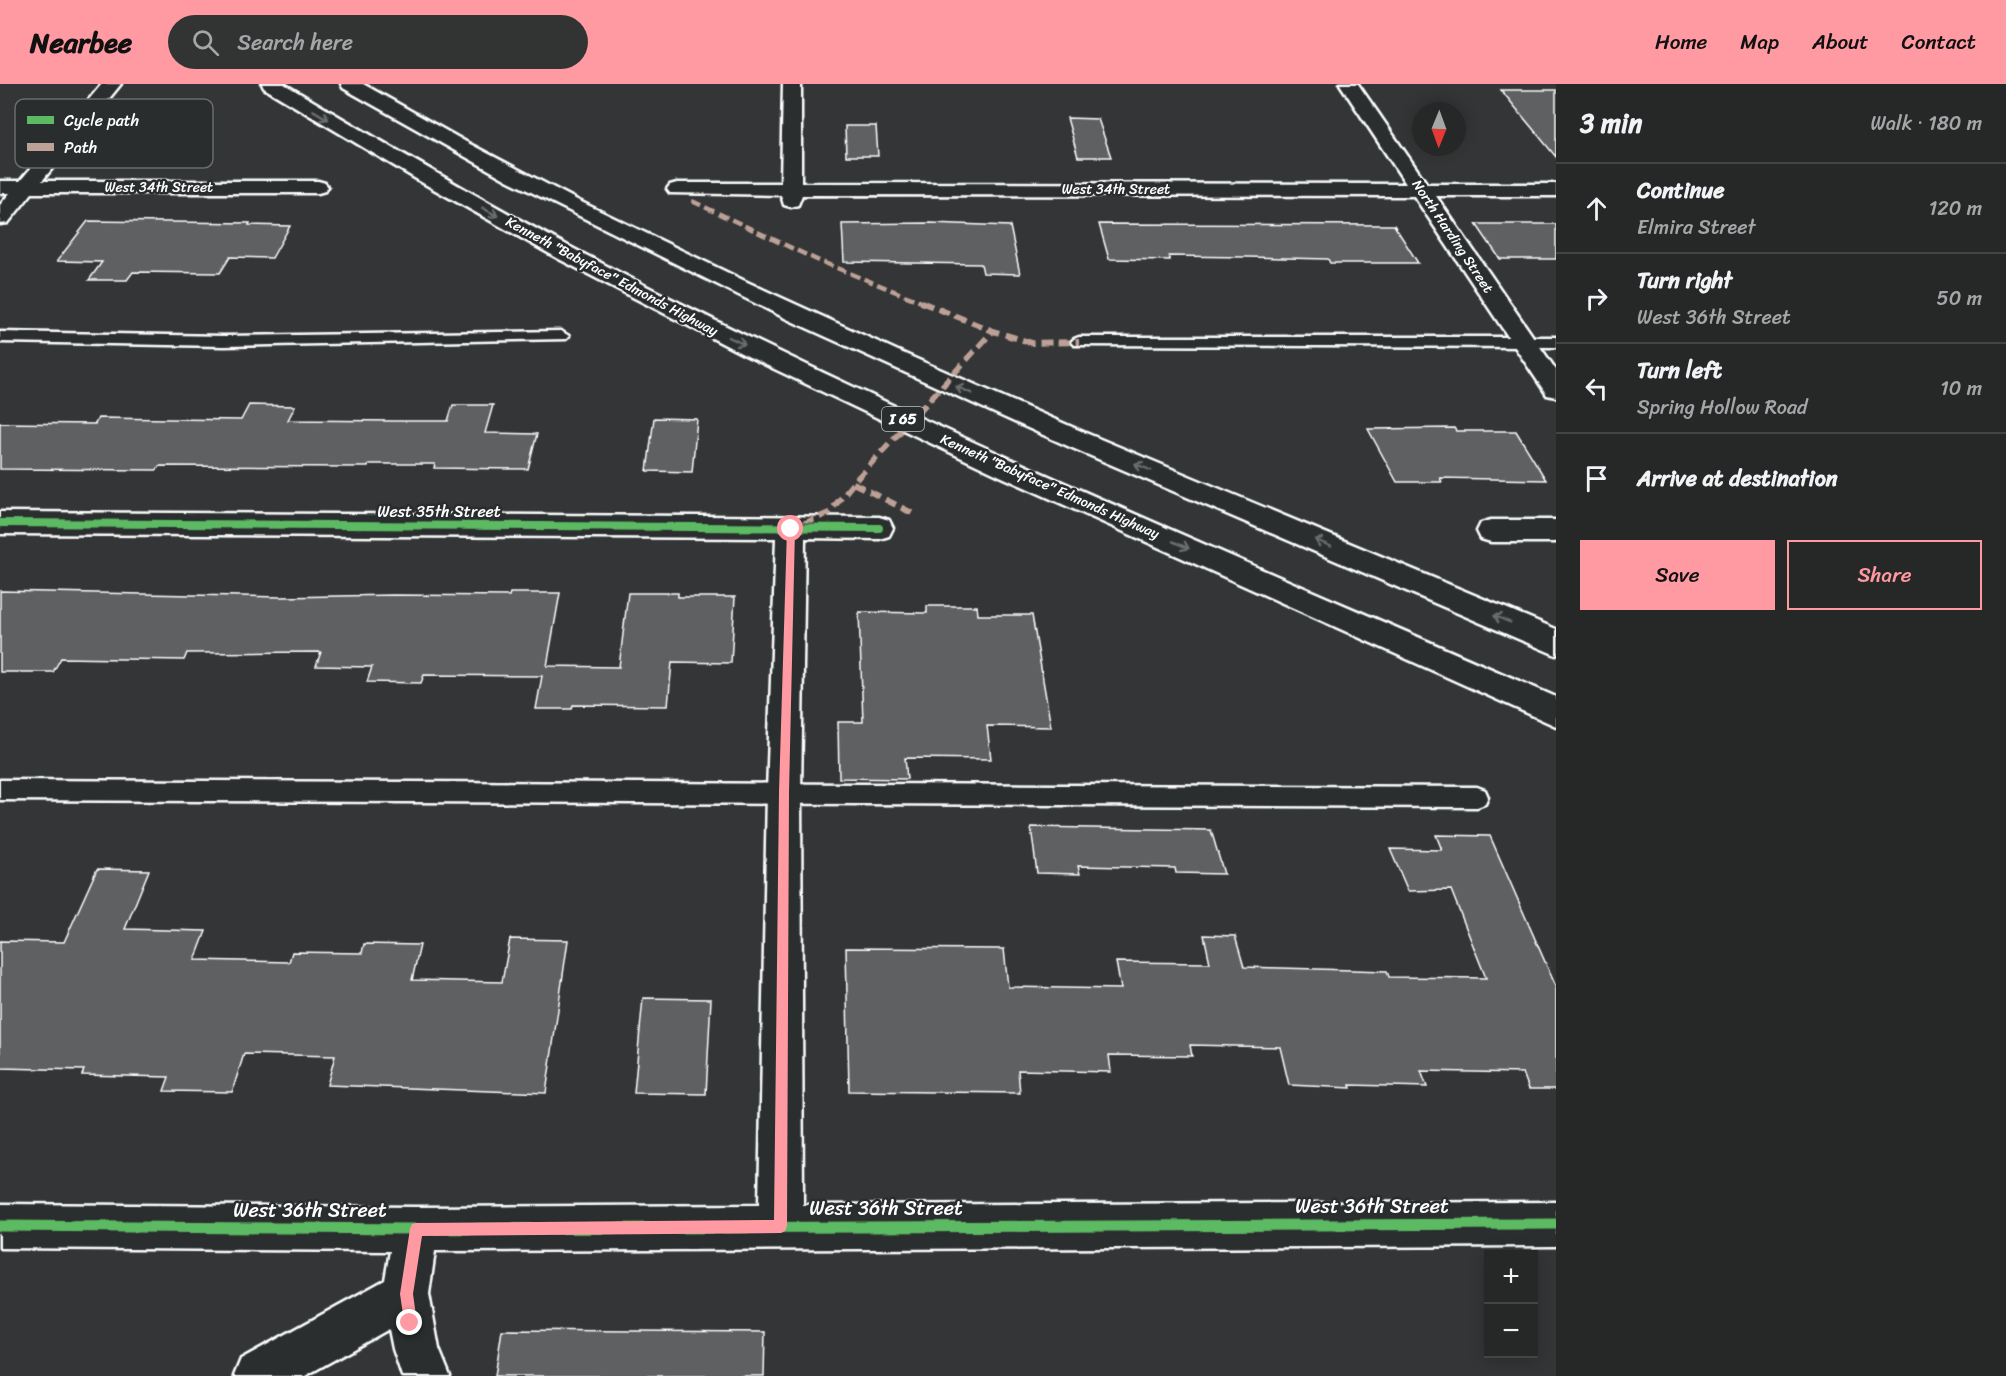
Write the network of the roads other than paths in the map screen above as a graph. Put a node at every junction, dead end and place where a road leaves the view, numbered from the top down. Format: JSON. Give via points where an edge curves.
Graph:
{"nodes":[{"id":1,"x":112,"y":84,"type":"edge"},
{"id":2,"x":271,"y":84,"type":"edge"},
{"id":3,"x":350,"y":84,"type":"edge"},
{"id":4,"x":792,"y":84,"type":"edge"},
{"id":5,"x":1349,"y":84,"type":"edge"},
{"id":6,"x":99,"y":99,"type":"edge"},
{"id":7,"x":42,"y":168,"type":"edge"},
{"id":8,"x":0,"y":187,"type":"edge"},
{"id":9,"x":26,"y":187,"type":"junction"},
{"id":10,"x":318,"y":187,"type":"dead end"},
{"id":11,"x":677,"y":189,"type":"dead end"},
{"id":12,"x":1422,"y":189,"type":"junction"},
{"id":13,"x":1556,"y":190,"type":"edge"},
{"id":14,"x":791,"y":195,"type":"junction"},
{"id":15,"x":0,"y":218,"type":"edge"},
{"id":16,"x":561,"y":336,"type":"dead end"},
{"id":17,"x":0,"y":337,"type":"edge"},
{"id":18,"x":1079,"y":342,"type":"dead end"},
{"id":19,"x":1525,"y":342,"type":"junction"},
{"id":20,"x":1556,"y":342,"type":"edge"},
{"id":21,"x":1556,"y":389,"type":"edge"},
{"id":22,"x":0,"y":523,"type":"edge"},
{"id":23,"x":879,"y":528,"type":"dead end"},
{"id":24,"x":791,"y":529,"type":"junction"},
{"id":25,"x":1491,"y":531,"type":"dead end"},
{"id":26,"x":1556,"y":531,"type":"edge"},
{"id":27,"x":1556,"y":642,"type":"edge"},
{"id":28,"x":1556,"y":712,"type":"edge"},
{"id":29,"x":0,"y":790,"type":"edge"},
{"id":30,"x":784,"y":792,"type":"junction"},
{"id":31,"x":1477,"y":797,"type":"dead end"},
{"id":32,"x":1556,"y":1224,"type":"edge"},
{"id":33,"x":0,"y":1226,"type":"edge"},
{"id":34,"x":781,"y":1226,"type":"junction"},
{"id":35,"x":416,"y":1229,"type":"junction"},
{"id":36,"x":406,"y":1294,"type":"junction"},
{"id":37,"x":258,"y":1376,"type":"edge"},
{"id":38,"x":426,"y":1376,"type":"edge"}],
"edges":[{"from":1,"to":6,"type":"main road"},
{"from":2,"to":28,"type":"main road","name":"Kenneth \"Babyface\" Edmonds Highway","number":"I 65","one_way":true,"via":[[462,196],[752,348],[1010,469]]},
{"from":27,"to":3,"type":"main road","one_way":true,"via":[[848,338],[588,214]]},
{"from":4,"to":14,"type":"main road"},
{"from":5,"to":12,"type":"main road","name":"North Harding Street"},
{"from":7,"to":9,"type":"main road"},
{"from":8,"to":9,"type":"main road","name":"West 34th Street"},
{"from":9,"to":10,"type":"main road","name":"West 34th Street"},
{"from":9,"to":15,"type":"main road"},
{"from":11,"to":14,"type":"main road","name":"West 34th Street"},
{"from":12,"to":13,"type":"main road","name":"West 34th Street"},
{"from":12,"to":14,"type":"main road","name":"West 34th Street"},
{"from":12,"to":19,"type":"main road","name":"North Harding Street"},
{"from":16,"to":17,"type":"lane","via":[[224,341]]},
{"from":18,"to":19,"type":"lane"},
{"from":19,"to":20,"type":"lane"},
{"from":19,"to":21,"type":"main road","name":"North Harding Street"},
{"from":22,"to":24,"type":"main road","name":"West 35th Street"},
{"from":23,"to":24,"type":"main road","name":"West 35th Street"},
{"from":24,"to":30,"type":"main road"},
{"from":25,"to":26,"type":"main road"},
{"from":29,"to":30,"type":"lane"},
{"from":30,"to":31,"type":"lane"},
{"from":30,"to":34,"type":"main road"},
{"from":32,"to":34,"type":"main road","name":"West 36th Street"},
{"from":33,"to":35,"type":"main road","name":"West 36th Street"},
{"from":34,"to":35,"type":"main road","name":"West 36th Street"},
{"from":35,"to":36,"type":"main road"},
{"from":36,"to":37,"type":"main road"},
{"from":36,"to":38,"type":"main road"}]}
